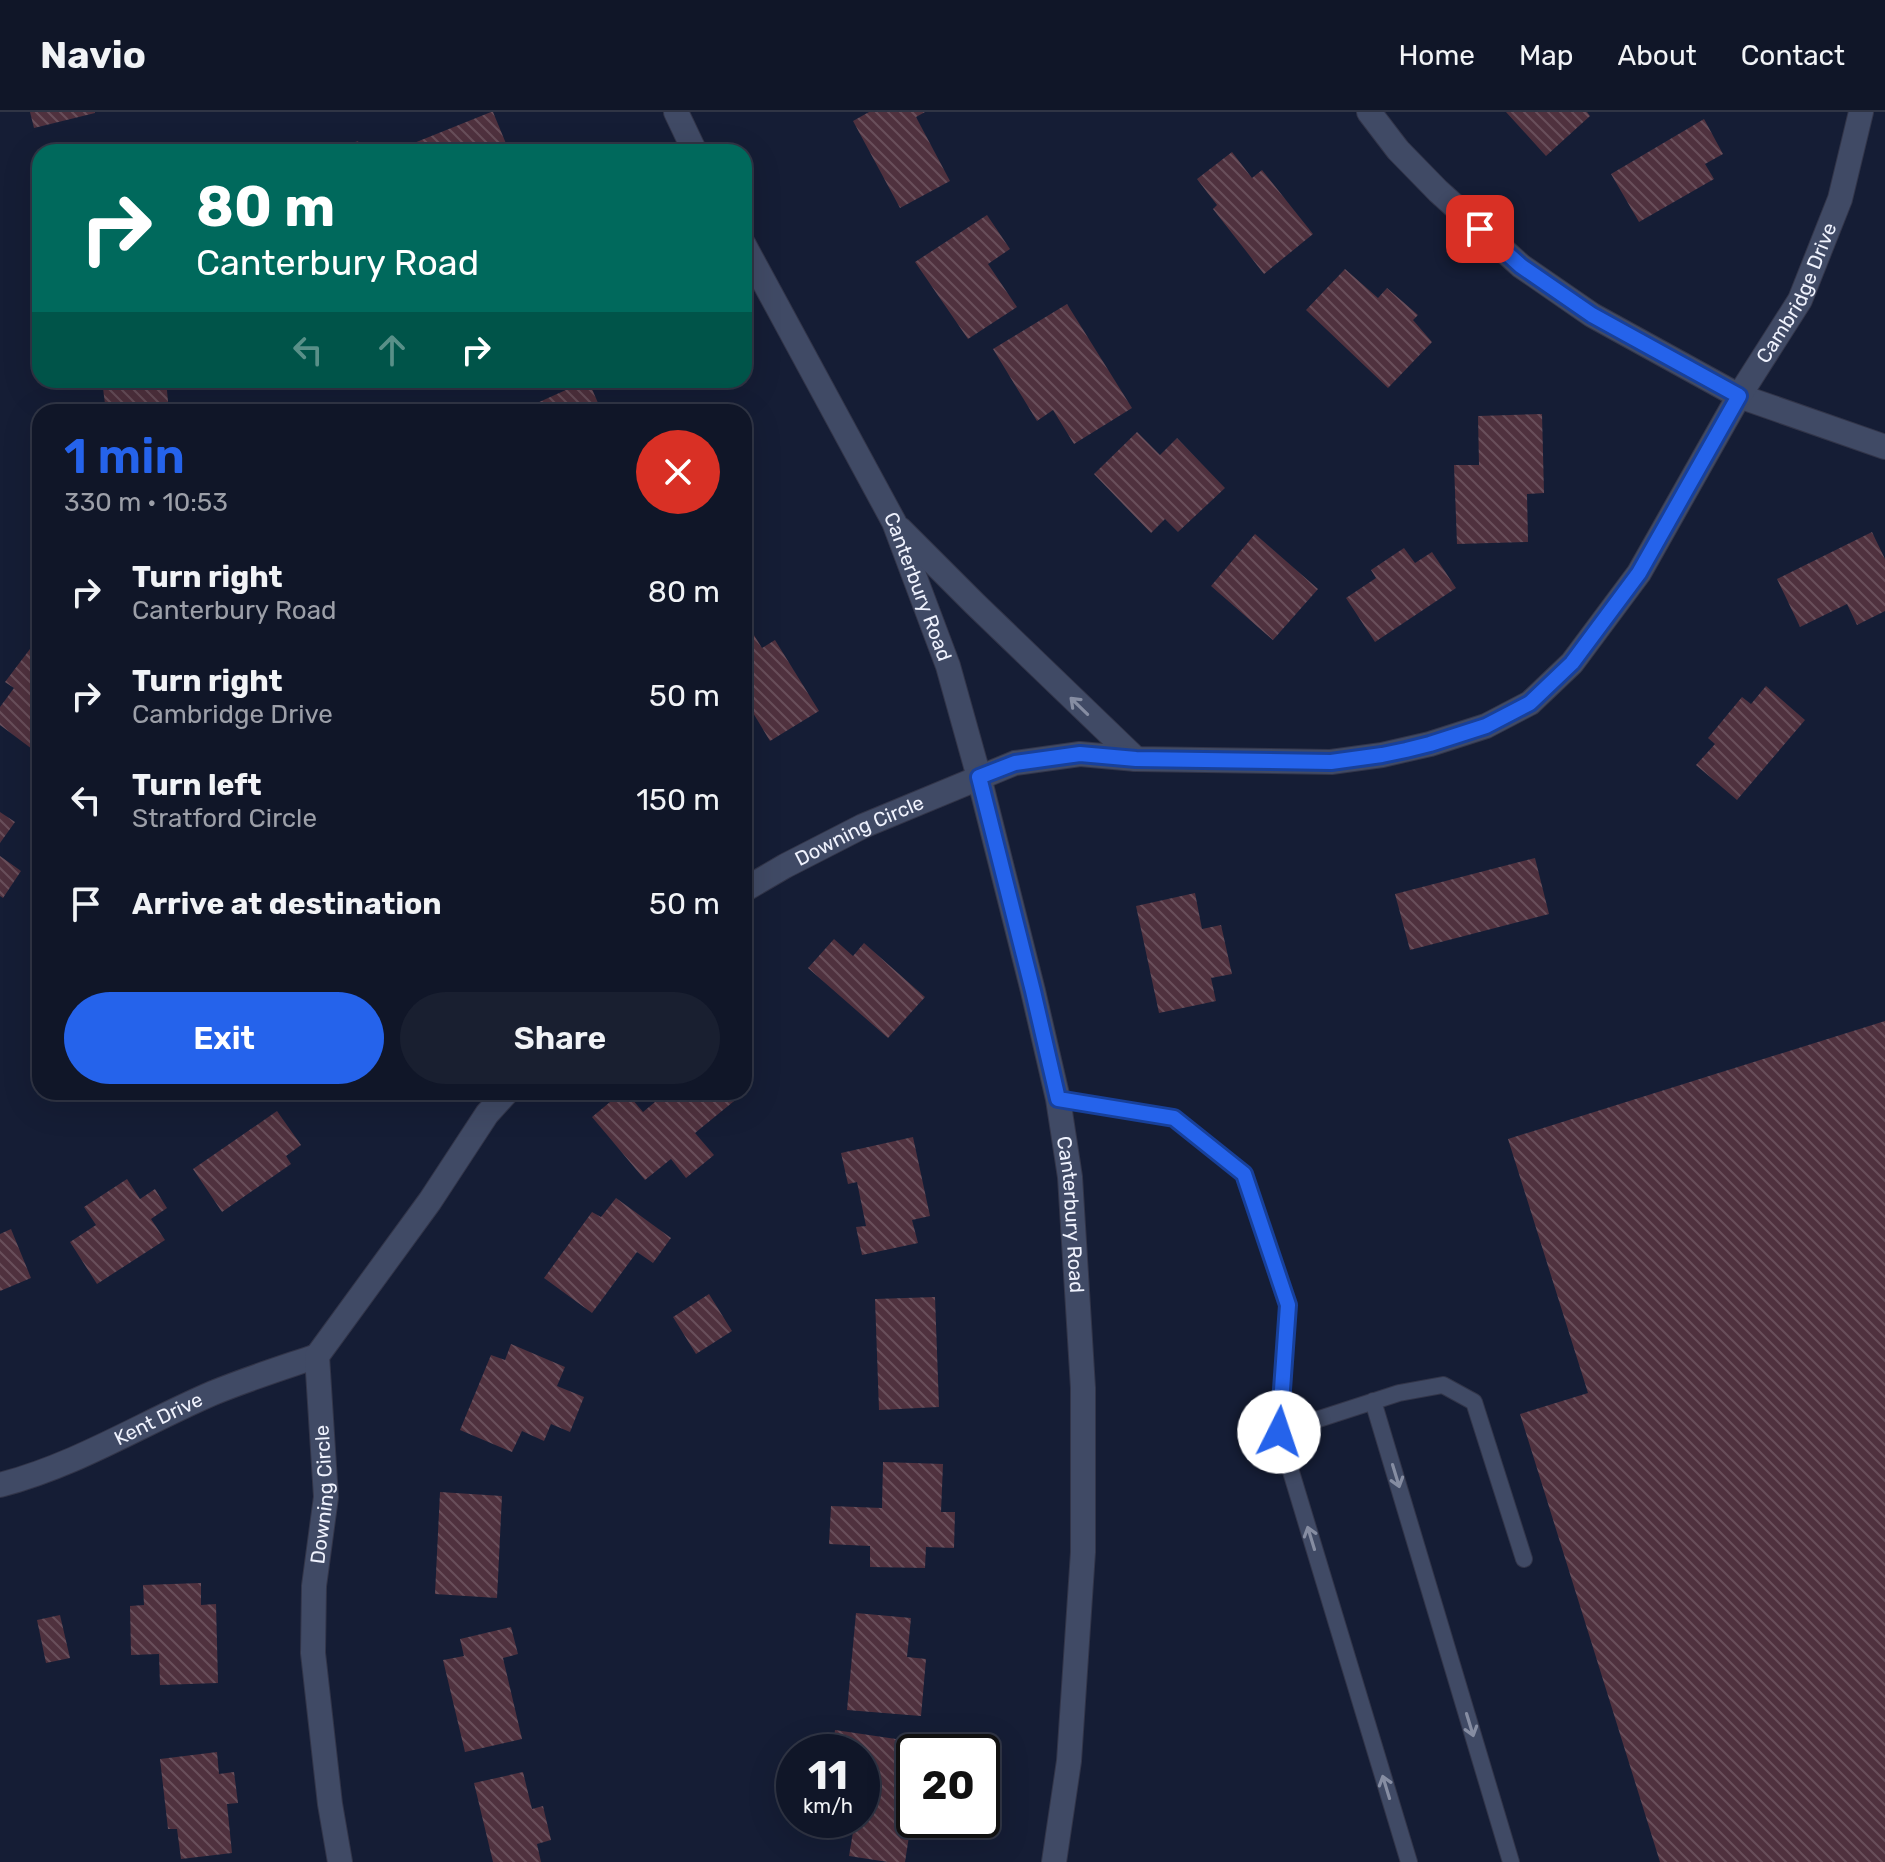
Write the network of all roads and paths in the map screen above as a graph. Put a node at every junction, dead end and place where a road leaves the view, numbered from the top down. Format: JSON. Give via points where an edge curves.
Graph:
{"nodes":[{"id":1,"x":676,"y":112,"type":"edge"},
{"id":2,"x":1369,"y":112,"type":"edge"},
{"id":3,"x":1861,"y":112,"type":"edge"},
{"id":4,"x":691,"y":144,"type":"edge"},
{"id":5,"x":752,"y":260,"type":"edge"},
{"id":6,"x":1739,"y":396,"type":"junction"},
{"id":7,"x":1885,"y":447,"type":"edge"},
{"id":8,"x":894,"y":522,"type":"junction"},
{"id":9,"x":1136,"y":759,"type":"junction"},
{"id":10,"x":979,"y":777,"type":"junction"},
{"id":11,"x":752,"y":885,"type":"edge"},
{"id":12,"x":1058,"y":1099,"type":"junction"},
{"id":13,"x":500,"y":1100,"type":"edge"},
{"id":14,"x":317,"y":1356,"type":"junction"},
{"id":15,"x":1373,"y":1401,"type":"junction"},
{"id":16,"x":1279,"y":1432,"type":"junction"},
{"id":17,"x":0,"y":1485,"type":"edge"},
{"id":18,"x":1524,"y":1559,"type":"dead end"},
{"id":19,"x":340,"y":1862,"type":"edge"},
{"id":20,"x":1054,"y":1862,"type":"edge"},
{"id":21,"x":1409,"y":1862,"type":"edge"},
{"id":22,"x":1511,"y":1862,"type":"edge"}],
"edges":[{"from":1,"to":4,"type":"street"},
{"from":2,"to":6,"type":"street","via":[[1438,191],[1521,266],[1592,315]]},
{"from":3,"to":6,"type":"street","name":"Cambridge Drive","via":[[1840,199],[1800,300]]},
{"from":5,"to":8,"type":"street","name":"Canterbury Road"},
{"from":6,"to":7,"type":"street"},
{"from":6,"to":9,"type":"street","name":"Cambridge Drive","via":[[1639,573],[1572,663],[1530,703],[1486,726],[1382,755],[1331,762]]},
{"from":9,"to":8,"type":"street","one_way":true},
{"from":8,"to":10,"type":"street","name":"Canterbury Road","via":[[948,666]]},
{"from":9,"to":10,"type":"street","name":"Cambridge Drive","via":[[1080,754],[1015,763]]},
{"from":10,"to":11,"type":"street","name":"Downing Circle","via":[[863,826]]},
{"from":10,"to":12,"type":"street","name":"Canterbury Road"},
{"from":12,"to":16,"type":"lane","via":[[1174,1118],[1244,1174],[1288,1305]]},
{"from":12,"to":20,"type":"street","name":"Canterbury Road","via":[[1070,1177],[1083,1373],[1083,1537],[1069,1761]]},
{"from":13,"to":14,"type":"street"},
{"from":14,"to":17,"type":"street","name":"Kent Drive","via":[[214,1393],[77,1459]]},
{"from":14,"to":19,"type":"street","name":"Downing Circle","via":[[326,1497],[314,1586],[313,1653]]},
{"from":15,"to":16,"type":"lane"},
{"from":15,"to":18,"type":"lane","via":[[1443,1385],[1474,1402]]},
{"from":15,"to":22,"type":"lane","one_way":true},
{"from":21,"to":16,"type":"lane","one_way":true}]}
